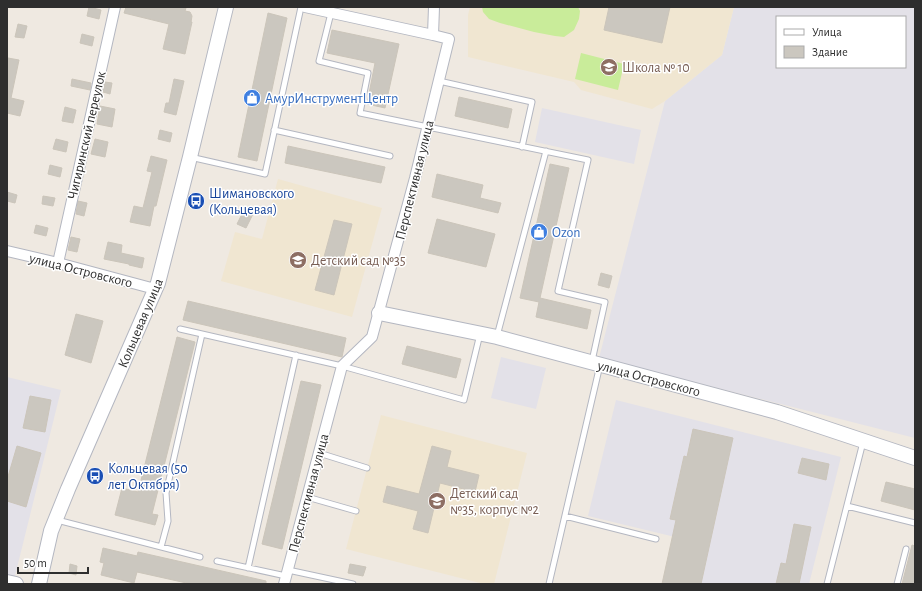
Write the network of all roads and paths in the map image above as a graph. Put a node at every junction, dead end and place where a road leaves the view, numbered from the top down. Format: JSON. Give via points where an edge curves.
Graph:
{"nodes":[{"id":1,"x":115,"y":7,"type":"edge"},
{"id":2,"x":226,"y":7,"type":"edge"},
{"id":3,"x":301,"y":7,"type":"edge"},
{"id":4,"x":305,"y":7,"type":"edge"},
{"id":5,"x":434,"y":7,"type":"edge"},
{"id":6,"x":331,"y":13,"type":"junction"},
{"id":7,"x":433,"y":36,"type":"junction"},
{"id":8,"x":439,"y":80,"type":"junction"},
{"id":9,"x":428,"y":128,"type":"junction"},
{"id":10,"x":274,"y":130,"type":"junction"},
{"id":11,"x":522,"y":147,"type":"junction"},
{"id":12,"x":546,"y":151,"type":"junction"},
{"id":13,"x":390,"y":156,"type":"dead end"},
{"id":14,"x":190,"y":157,"type":"junction"},
{"id":15,"x":7,"y":251,"type":"edge"},
{"id":16,"x":58,"y":264,"type":"junction"},
{"id":17,"x":155,"y":289,"type":"junction"},
{"id":18,"x":379,"y":313,"type":"junction"},
{"id":19,"x":180,"y":329,"type":"dead end"},
{"id":20,"x":481,"y":333,"type":"junction"},
{"id":21,"x":202,"y":334,"type":"junction"},
{"id":22,"x":497,"y":337,"type":"junction"},
{"id":23,"x":296,"y":355,"type":"junction"},
{"id":24,"x":596,"y":363,"type":"junction"},
{"id":25,"x":342,"y":366,"type":"junction"},
{"id":26,"x":863,"y":441,"type":"junction"},
{"id":27,"x":319,"y":453,"type":"junction"},
{"id":28,"x":915,"y":458,"type":"edge"},
{"id":29,"x":367,"y":468,"type":"dead end"},
{"id":30,"x":307,"y":497,"type":"junction"},
{"id":31,"x":847,"y":506,"type":"junction"},
{"id":32,"x":356,"y":511,"type":"dead end"},
{"id":33,"x":565,"y":516,"type":"junction"},
{"id":34,"x":56,"y":520,"type":"junction"},
{"id":35,"x":915,"y":523,"type":"edge"},
{"id":36,"x":656,"y":539,"type":"dead end"},
{"id":37,"x":161,"y":547,"type":"junction"},
{"id":38,"x":906,"y":549,"type":"dead end"},
{"id":39,"x":200,"y":557,"type":"dead end"},
{"id":40,"x":217,"y":560,"type":"dead end"},
{"id":41,"x":248,"y":568,"type":"junction"},
{"id":42,"x":286,"y":577,"type":"edge"},
{"id":43,"x":7,"y":582,"type":"edge"},
{"id":44,"x":16,"y":584,"type":"edge"},
{"id":45,"x":39,"y":584,"type":"edge"},
{"id":46,"x":353,"y":584,"type":"edge"},
{"id":47,"x":549,"y":584,"type":"edge"},
{"id":48,"x":827,"y":584,"type":"edge"},
{"id":49,"x":897,"y":584,"type":"edge"}],
"edges":[{"from":1,"to":16,"type":"street","name":"Чигиринский переулок"},
{"from":2,"to":14,"type":"street","name":"Кольцевая улица"},
{"from":3,"to":10,"type":"lane"},
{"from":4,"to":6,"type":"street"},
{"from":5,"to":7,"type":"street"},
{"from":6,"to":7,"type":"street"},
{"from":6,"to":9,"type":"lane","via":[[319,60],[368,73],[360,113]]},
{"from":7,"to":8,"type":"street","name":"Перспективная улица","via":[[449,39]]},
{"from":8,"to":9,"type":"street","name":"Перспективная улица"},
{"from":8,"to":11,"type":"lane","via":[[532,102]]},
{"from":9,"to":11,"type":"lane"},
{"from":9,"to":18,"type":"street","name":"Перспективная улица"},
{"from":10,"to":13,"type":"lane"},
{"from":10,"to":14,"type":"lane","via":[[265,174]]},
{"from":11,"to":12,"type":"lane"},
{"from":12,"to":22,"type":"lane"},
{"from":12,"to":24,"type":"lane","via":[[588,160],[558,291],[605,302]]},
{"from":14,"to":17,"type":"street","name":"Кольцевая улица"},
{"from":15,"to":16,"type":"street","name":"улица Островского"},
{"from":16,"to":17,"type":"street","name":"улица Островского"},
{"from":17,"to":34,"type":"street","name":"Кольцевая улица"},
{"from":18,"to":20,"type":"street","name":"улица Островского"},
{"from":18,"to":25,"type":"street","name":"Перспективная улица","via":[[372,337]]},
{"from":19,"to":21,"type":"lane"},
{"from":20,"to":22,"type":"street","name":"улица Островского"},
{"from":20,"to":25,"type":"lane","via":[[464,400]]},
{"from":21,"to":23,"type":"lane"},
{"from":21,"to":37,"type":"lane","via":[[166,493],[168,521]]},
{"from":22,"to":24,"type":"street","name":"улица Островского"},
{"from":23,"to":25,"type":"lane"},
{"from":23,"to":41,"type":"lane"},
{"from":24,"to":26,"type":"street","name":"улица Островского","via":[[777,412]]},
{"from":24,"to":33,"type":"lane"},
{"from":25,"to":27,"type":"street","name":"Перспективная улица"},
{"from":26,"to":28,"type":"street","name":"улица Островского"},
{"from":26,"to":31,"type":"lane"},
{"from":27,"to":29,"type":"lane"},
{"from":27,"to":30,"type":"street","name":"Перспективная улица"},
{"from":30,"to":32,"type":"lane"},
{"from":30,"to":42,"type":"street","name":"Перспективная улица"},
{"from":31,"to":35,"type":"lane"},
{"from":31,"to":48,"type":"lane"},
{"from":33,"to":36,"type":"lane"},
{"from":33,"to":47,"type":"lane"},
{"from":34,"to":37,"type":"lane"},
{"from":34,"to":45,"type":"street","name":"Кольцевая улица","via":[[50,532]]},
{"from":37,"to":39,"type":"lane"},
{"from":38,"to":49,"type":"lane"},
{"from":40,"to":41,"type":"lane"},
{"from":41,"to":42,"type":"lane"},
{"from":42,"to":46,"type":"lane"},
{"from":43,"to":44,"type":"street"}]}
